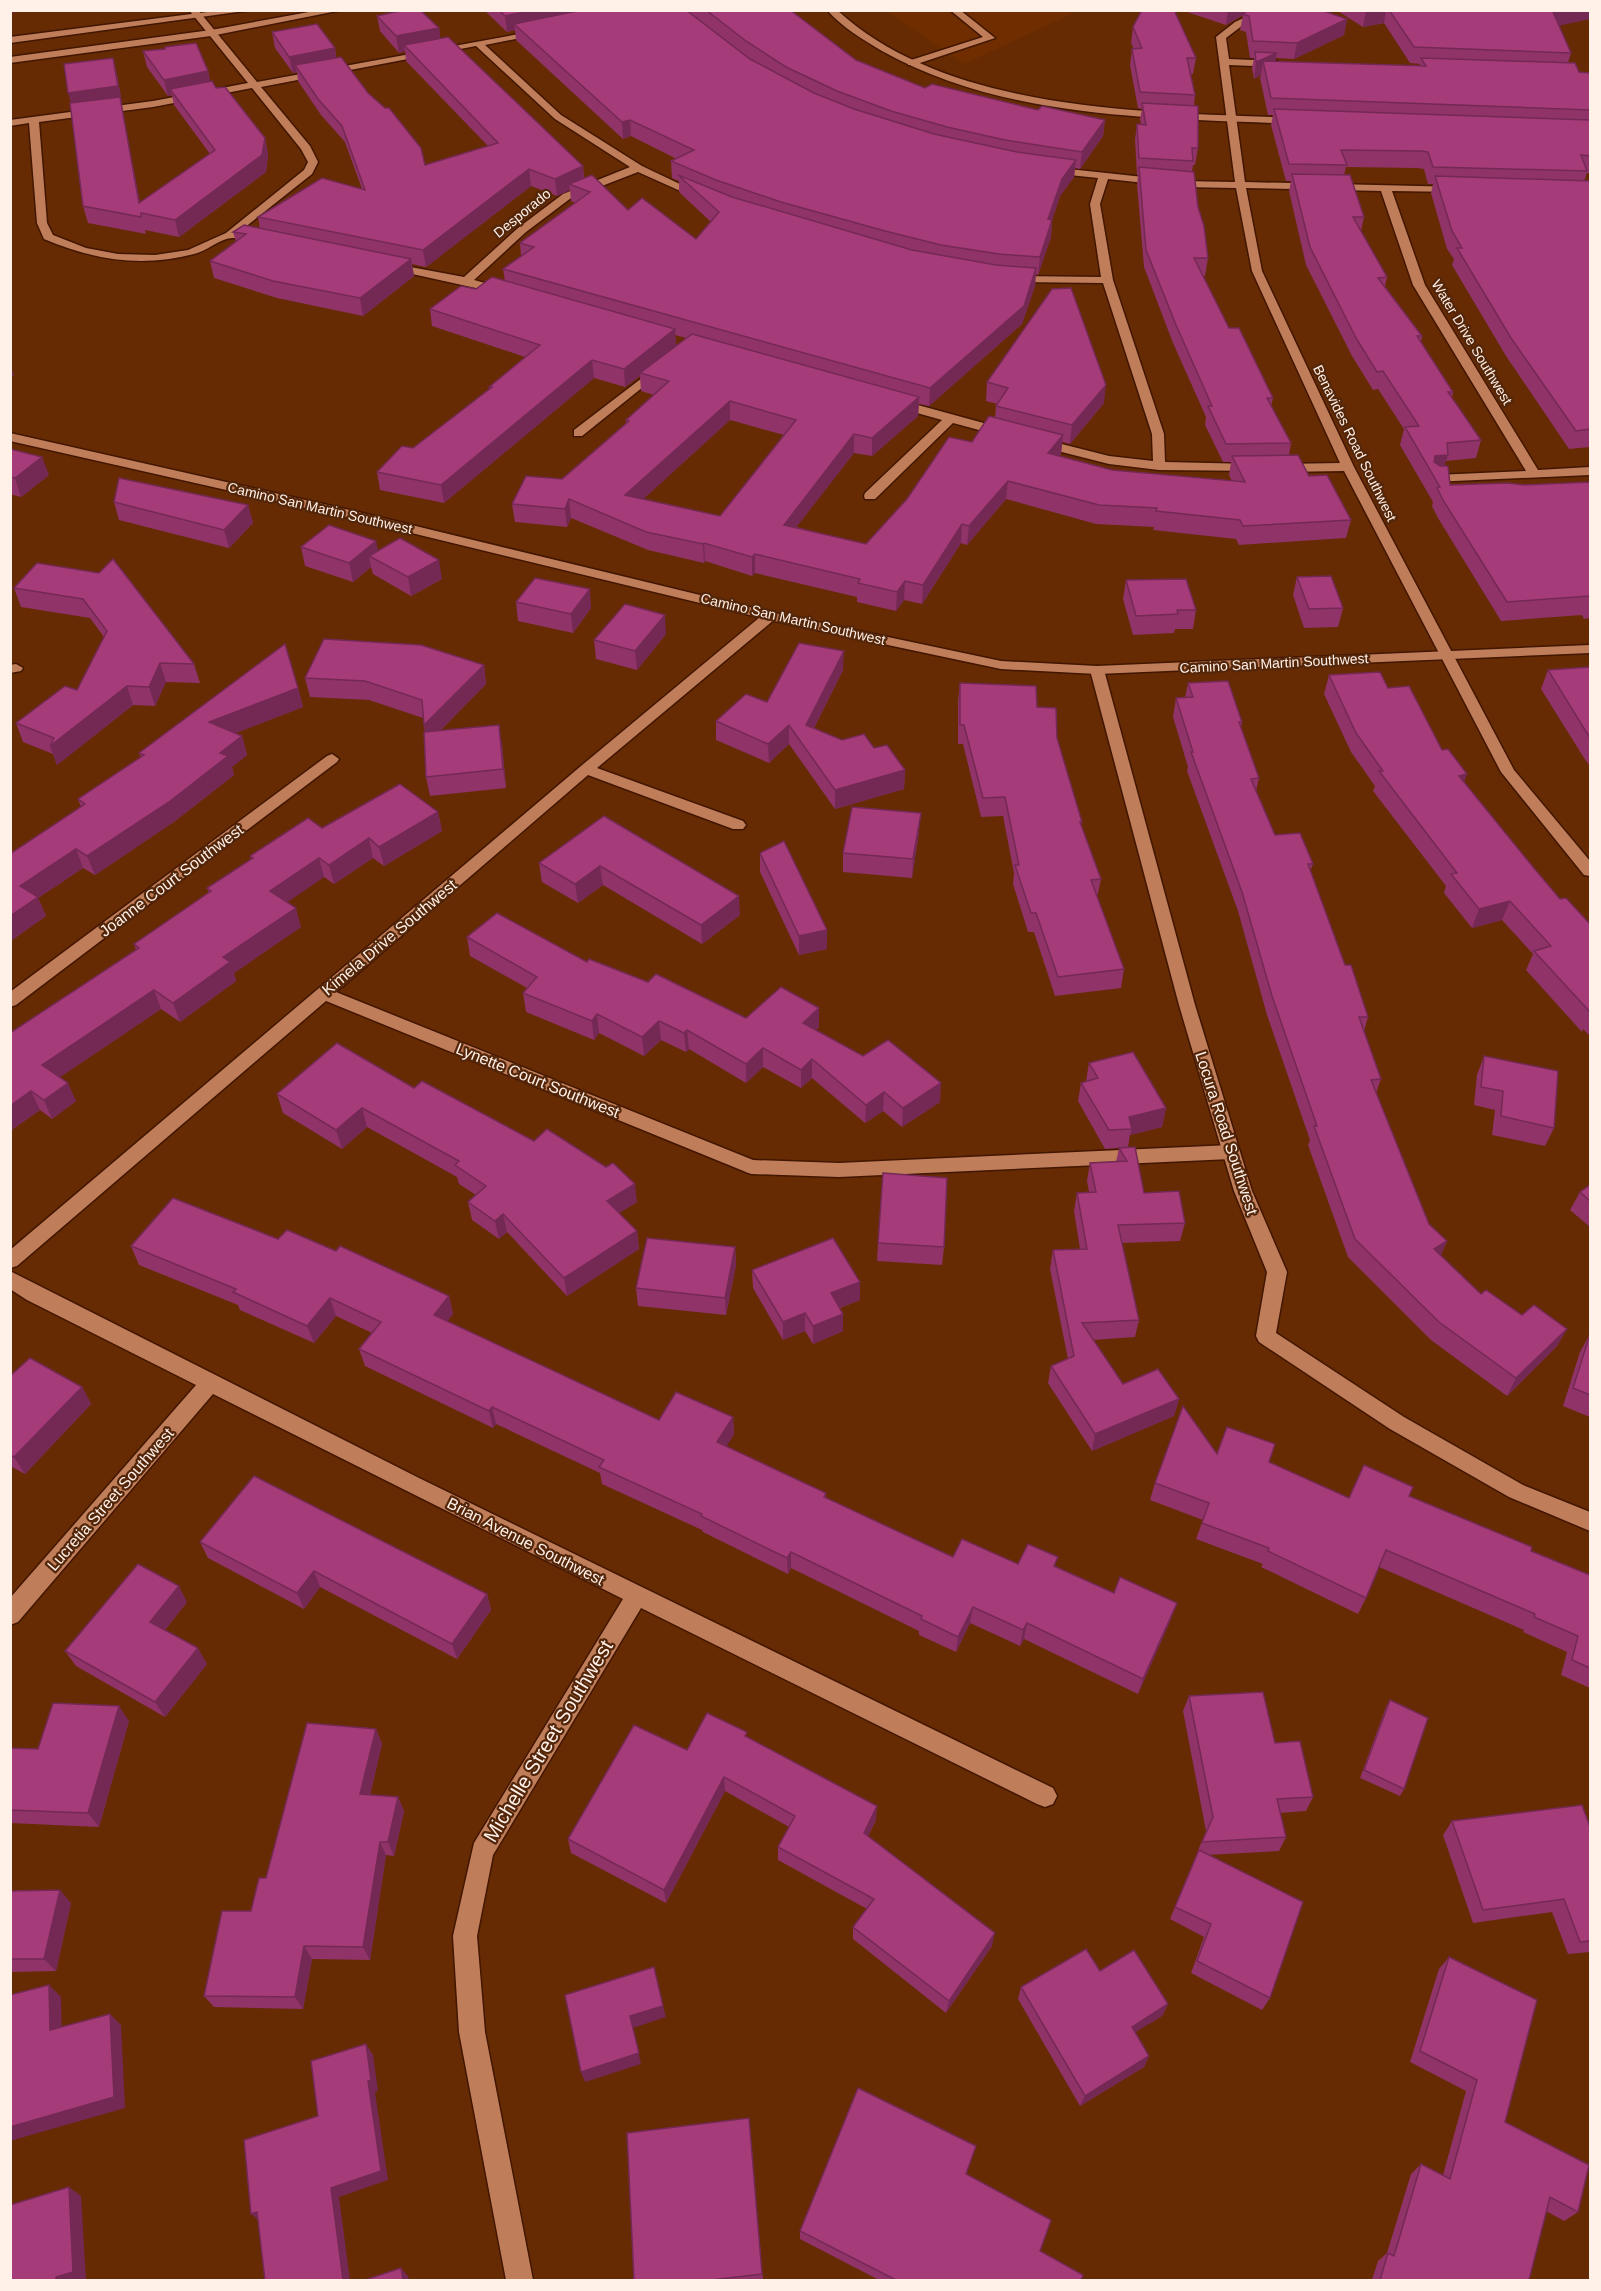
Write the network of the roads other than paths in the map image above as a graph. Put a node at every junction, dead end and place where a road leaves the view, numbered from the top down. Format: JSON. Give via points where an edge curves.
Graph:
{"nodes":[{"id":1,"x":248,"y":10,"type":"edge"},
{"id":2,"x":338,"y":10,"type":"edge"},
{"id":3,"x":831,"y":10,"type":"edge"},
{"id":4,"x":954,"y":10,"type":"edge"},
{"id":5,"x":1272,"y":10,"type":"edge"},
{"id":6,"x":196,"y":14,"type":"edge"},
{"id":7,"x":547,"y":30,"type":"edge"},
{"id":8,"x":210,"y":33,"type":"junction"},
{"id":9,"x":10,"y":40,"type":"edge"},
{"id":10,"x":478,"y":43,"type":"junction"},
{"id":11,"x":10,"y":60,"type":"edge"},
{"id":12,"x":1223,"y":62,"type":"junction"},
{"id":13,"x":911,"y":63,"type":"junction"},
{"id":14,"x":1292,"y":65,"type":"edge"},
{"id":15,"x":255,"y":86,"type":"junction"},
{"id":16,"x":1231,"y":118,"type":"junction"},
{"id":17,"x":33,"y":120,"type":"junction"},
{"id":18,"x":1304,"y":121,"type":"edge"},
{"id":19,"x":10,"y":123,"type":"edge"},
{"id":20,"x":638,"y":168,"type":"junction"},
{"id":21,"x":1042,"y":169,"type":"edge"},
{"id":22,"x":1104,"y":177,"type":"junction"},
{"id":23,"x":1240,"y":184,"type":"junction"},
{"id":24,"x":1385,"y":186,"type":"junction"},
{"id":25,"x":1465,"y":189,"type":"edge"},
{"id":26,"x":708,"y":200,"type":"edge"},
{"id":27,"x":230,"y":234,"type":"junction"},
{"id":28,"x":271,"y":242,"type":"edge"},
{"id":29,"x":374,"y":263,"type":"edge"},
{"id":30,"x":1005,"y":278,"type":"edge"},
{"id":31,"x":1107,"y":280,"type":"junction"},
{"id":32,"x":466,"y":281,"type":"junction"},
{"id":33,"x":511,"y":293,"type":"edge"},
{"id":34,"x":668,"y":362,"type":"edge"},
{"id":35,"x":882,"y":399,"type":"edge"},
{"id":36,"x":950,"y":419,"type":"junction"},
{"id":37,"x":578,"y":433,"type":"dead end"},
{"id":38,"x":10,"y":437,"type":"edge"},
{"id":39,"x":1159,"y":466,"type":"junction"},
{"id":40,"x":1348,"y":467,"type":"junction"},
{"id":41,"x":1590,"y":471,"type":"edge"},
{"id":42,"x":1534,"y":473,"type":"junction"},
{"id":43,"x":1436,"y":479,"type":"edge"},
{"id":44,"x":870,"y":496,"type":"dead end"},
{"id":45,"x":771,"y":616,"type":"junction"},
{"id":46,"x":1590,"y":649,"type":"edge"},
{"id":47,"x":1445,"y":655,"type":"junction"},
{"id":48,"x":1097,"y":670,"type":"junction"},
{"id":49,"x":332,"y":759,"type":"dead end"},
{"id":50,"x":586,"y":769,"type":"junction"},
{"id":51,"x":738,"y":825,"type":"dead end"},
{"id":52,"x":1590,"y":871,"type":"edge"},
{"id":53,"x":323,"y":993,"type":"junction"},
{"id":54,"x":10,"y":1001,"type":"edge"},
{"id":55,"x":1231,"y":1152,"type":"junction"},
{"id":56,"x":10,"y":1261,"type":"edge"},
{"id":57,"x":10,"y":1279,"type":"edge"},
{"id":58,"x":210,"y":1383,"type":"junction"},
{"id":59,"x":1590,"y":1522,"type":"edge"},
{"id":60,"x":636,"y":1597,"type":"junction"},
{"id":61,"x":10,"y":1615,"type":"edge"},
{"id":62,"x":1045,"y":1796,"type":"dead end"},
{"id":63,"x":519,"y":2280,"type":"edge"}],
"edges":[{"from":1,"to":6,"type":"street"},
{"from":2,"to":8,"type":"street"},
{"from":3,"to":13,"type":"street","via":[[859,34]]},
{"from":4,"to":13,"type":"street","via":[[990,38]]},
{"from":5,"to":12,"type":"street","name":"Benavides Road Southwest","via":[[1250,16],[1221,37]]},
{"from":6,"to":8,"type":"street"},
{"from":6,"to":9,"type":"street"},
{"from":7,"to":10,"type":"street"},
{"from":8,"to":11,"type":"street"},
{"from":8,"to":15,"type":"street"},
{"from":10,"to":15,"type":"street"},
{"from":10,"to":20,"type":"street","via":[[558,117]]},
{"from":12,"to":14,"type":"street"},
{"from":12,"to":16,"type":"street","name":"Benavides Road Southwest"},
{"from":13,"to":16,"type":"street","via":[[977,86],[1039,101],[1095,110]]},
{"from":15,"to":17,"type":"street"},
{"from":15,"to":27,"type":"street","via":[[306,147],[313,162],[308,172]]},
{"from":16,"to":18,"type":"street"},
{"from":16,"to":23,"type":"street","name":"Benavides Road Southwest"},
{"from":17,"to":19,"type":"street"},
{"from":17,"to":27,"type":"street","via":[[42,223],[48,237],[65,246],[121,259],[158,260],[193,252]]},
{"from":20,"to":26,"type":"street"},
{"from":20,"to":32,"type":"street","name":"Desporado","via":[[567,196]]},
{"from":21,"to":22,"type":"street"},
{"from":22,"to":23,"type":"street","via":[[1181,184]]},
{"from":22,"to":31,"type":"street","via":[[1095,204]]},
{"from":23,"to":24,"type":"street"},
{"from":23,"to":40,"type":"street","name":"Benavides Road Southwest","via":[[1257,271]]},
{"from":24,"to":25,"type":"street"},
{"from":24,"to":42,"type":"street","name":"Water Drive Southwest","via":[[1419,285]]},
{"from":27,"to":28,"type":"street"},
{"from":29,"to":32,"type":"street"},
{"from":30,"to":31,"type":"street"},
{"from":31,"to":39,"type":"street","via":[[1158,434]]},
{"from":32,"to":33,"type":"street"},
{"from":34,"to":37,"type":"street"},
{"from":35,"to":36,"type":"street"},
{"from":36,"to":39,"type":"street","via":[[1109,460]]},
{"from":36,"to":44,"type":"street"},
{"from":38,"to":45,"type":"street","name":"Camino San Martin Southwest"},
{"from":39,"to":40,"type":"street"},
{"from":40,"to":47,"type":"street","name":"Benavides Road Southwest"},
{"from":41,"to":42,"type":"street"},
{"from":42,"to":43,"type":"street"},
{"from":45,"to":48,"type":"street","name":"Camino San Martin Southwest","via":[[1001,665]]},
{"from":45,"to":50,"type":"street","name":"Kimela Drive Southwest"},
{"from":46,"to":47,"type":"street","name":"Camino San Martin Southwest"},
{"from":47,"to":48,"type":"street","name":"Camino San Martin Southwest"},
{"from":47,"to":52,"type":"street","name":"Benavides Road Southwest","via":[[1508,772]]},
{"from":48,"to":55,"type":"street","name":"Locura Road Southwest","via":[[1187,1005]]},
{"from":49,"to":54,"type":"street","name":"Joanne Court Southwest"},
{"from":50,"to":51,"type":"street"},
{"from":50,"to":53,"type":"street","name":"Kimela Drive Southwest"},
{"from":53,"to":55,"type":"street","name":"Lynette Court Southwest","via":[[752,1167],[839,1170]]},
{"from":53,"to":56,"type":"street","name":"Kimela Drive Southwest"},
{"from":55,"to":59,"type":"street","name":"Locura Road Southwest","via":[[1277,1272],[1266,1336],[1397,1423],[1516,1491]]},
{"from":57,"to":58,"type":"street","name":"Brian Avenue Southwest"},
{"from":58,"to":60,"type":"street","name":"Brian Avenue Southwest"},
{"from":58,"to":61,"type":"street","name":"Lucretia Street Southwest"},
{"from":60,"to":62,"type":"street","name":"Brian Avenue Southwest"},
{"from":60,"to":63,"type":"street","name":"Michelle Street Southwest","via":[[482,1851],[465,1936],[472,2032]]}]}
